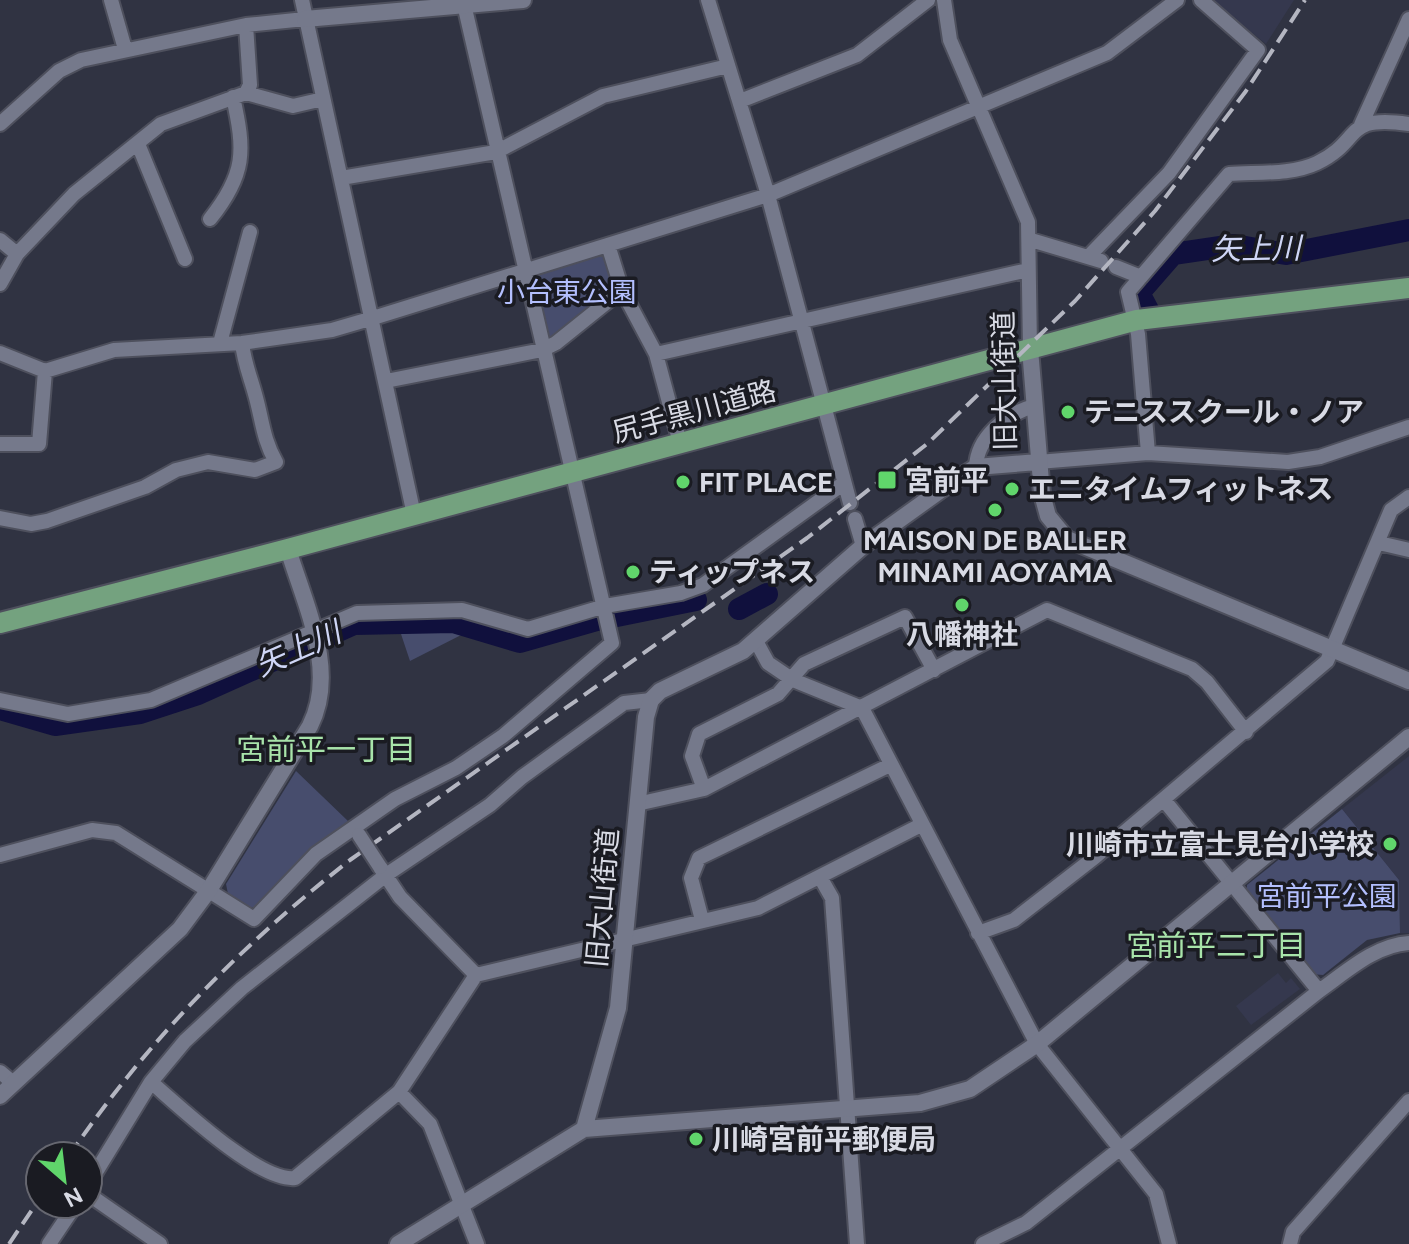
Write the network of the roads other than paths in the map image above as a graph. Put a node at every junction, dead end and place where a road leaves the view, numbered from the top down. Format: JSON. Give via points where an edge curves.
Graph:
{"nodes":[{"id":1,"x":111,"y":0,"type":"edge"},
{"id":2,"x":302,"y":0,"type":"edge"},
{"id":3,"x":523,"y":0,"type":"edge"},
{"id":4,"x":708,"y":0,"type":"edge"},
{"id":5,"x":928,"y":0,"type":"edge"},
{"id":6,"x":944,"y":0,"type":"edge"},
{"id":7,"x":1177,"y":0,"type":"edge"},
{"id":8,"x":1201,"y":0,"type":"edge"},
{"id":9,"x":464,"y":3,"type":"edge"},
{"id":10,"x":305,"y":19,"type":"junction"},
{"id":11,"x":1409,"y":19,"type":"edge"},
{"id":12,"x":246,"y":25,"type":"junction"},
{"id":13,"x":125,"y":49,"type":"junction"},
{"id":14,"x":728,"y":66,"type":"junction"},
{"id":15,"x":239,"y":95,"type":"junction"},
{"id":16,"x":323,"y":99,"type":"junction"},
{"id":17,"x":740,"y":101,"type":"junction"},
{"id":18,"x":978,"y":107,"type":"junction"},
{"id":19,"x":0,"y":124,"type":"edge"},
{"id":20,"x":1409,"y":124,"type":"edge"},
{"id":21,"x":1361,"y":125,"type":"junction"},
{"id":22,"x":138,"y":144,"type":"junction"},
{"id":23,"x":496,"y":152,"type":"junction"},
{"id":24,"x":341,"y":178,"type":"junction"},
{"id":25,"x":768,"y":195,"type":"junction"},
{"id":26,"x":210,"y":219,"type":"dead end"},
{"id":27,"x":250,"y":232,"type":"dead end"},
{"id":28,"x":0,"y":240,"type":"edge"},
{"id":29,"x":1031,"y":240,"type":"junction"},
{"id":30,"x":608,"y":245,"type":"junction"},
{"id":31,"x":17,"y":254,"type":"junction"},
{"id":32,"x":185,"y":259,"type":"dead end"},
{"id":33,"x":1116,"y":267,"type":"dead end"},
{"id":34,"x":1028,"y":270,"type":"junction"},
{"id":35,"x":523,"y":271,"type":"junction"},
{"id":36,"x":1141,"y":277,"type":"junction"},
{"id":37,"x":0,"y":284,"type":"edge"},
{"id":38,"x":1409,"y":288,"type":"edge"},
{"id":39,"x":622,"y":290,"type":"junction"},
{"id":40,"x":373,"y":318,"type":"junction"},
{"id":41,"x":1137,"y":320,"type":"junction"},
{"id":42,"x":800,"y":323,"type":"junction"},
{"id":43,"x":220,"y":343,"type":"junction"},
{"id":44,"x":242,"y":343,"type":"junction"},
{"id":45,"x":1030,"y":349,"type":"junction"},
{"id":46,"x":542,"y":350,"type":"junction"},
{"id":47,"x":0,"y":353,"type":"edge"},
{"id":48,"x":656,"y":354,"type":"junction"},
{"id":49,"x":45,"y":371,"type":"junction"},
{"id":50,"x":386,"y":381,"type":"junction"},
{"id":51,"x":825,"y":406,"type":"junction"},
{"id":52,"x":1034,"y":406,"type":"junction"},
{"id":53,"x":1409,"y":427,"type":"edge"},
{"id":54,"x":680,"y":443,"type":"junction"},
{"id":55,"x":0,"y":444,"type":"edge"},
{"id":56,"x":1148,"y":453,"type":"junction"},
{"id":57,"x":1038,"y":462,"type":"junction"},
{"id":58,"x":976,"y":467,"type":"junction"},
{"id":59,"x":571,"y":472,"type":"junction"},
{"id":60,"x":844,"y":483,"type":"junction"},
{"id":61,"x":1409,"y":497,"type":"edge"},
{"id":62,"x":850,"y":503,"type":"dead end"},
{"id":63,"x":414,"y":515,"type":"junction"},
{"id":64,"x":0,"y":518,"type":"edge"},
{"id":65,"x":855,"y":519,"type":"dead end"},
{"id":66,"x":1379,"y":543,"type":"junction"},
{"id":67,"x":863,"y":546,"type":"junction"},
{"id":68,"x":288,"y":549,"type":"junction"},
{"id":69,"x":1409,"y":550,"type":"edge"},
{"id":70,"x":607,"y":615,"type":"junction"},
{"id":71,"x":0,"y":623,"type":"edge"},
{"id":72,"x":314,"y":636,"type":"junction"},
{"id":73,"x":756,"y":641,"type":"junction"},
{"id":74,"x":1331,"y":651,"type":"junction"},
{"id":75,"x":934,"y":670,"type":"junction"},
{"id":76,"x":793,"y":680,"type":"junction"},
{"id":77,"x":1409,"y":681,"type":"edge"},
{"id":78,"x":0,"y":700,"type":"edge"},
{"id":79,"x":651,"y":700,"type":"junction"},
{"id":80,"x":862,"y":708,"type":"junction"},
{"id":81,"x":1246,"y":732,"type":"junction"},
{"id":82,"x":1409,"y":737,"type":"edge"},
{"id":83,"x":890,"y":765,"type":"junction"},
{"id":84,"x":704,"y":789,"type":"junction"},
{"id":85,"x":1164,"y":800,"type":"junction"},
{"id":86,"x":637,"y":804,"type":"junction"},
{"id":87,"x":921,"y":825,"type":"junction"},
{"id":88,"x":356,"y":831,"type":"junction"},
{"id":89,"x":0,"y":855,"type":"edge"},
{"id":90,"x":383,"y":871,"type":"junction"},
{"id":91,"x":820,"y":877,"type":"junction"},
{"id":92,"x":1230,"y":882,"type":"junction"},
{"id":93,"x":209,"y":890,"type":"junction"},
{"id":94,"x":702,"y":920,"type":"junction"},
{"id":95,"x":978,"y":933,"type":"junction"},
{"id":96,"x":623,"y":941,"type":"junction"},
{"id":97,"x":1409,"y":943,"type":"edge"},
{"id":98,"x":476,"y":975,"type":"junction"},
{"id":99,"x":1319,"y":991,"type":"junction"},
{"id":100,"x":1037,"y":1044,"type":"junction"},
{"id":101,"x":6,"y":1077,"type":"edge"},
{"id":102,"x":151,"y":1082,"type":"junction"},
{"id":103,"x":399,"y":1092,"type":"junction"},
{"id":104,"x":0,"y":1096,"type":"edge"},
{"id":105,"x":1409,"y":1101,"type":"edge"},
{"id":106,"x":847,"y":1107,"type":"junction"},
{"id":107,"x":584,"y":1129,"type":"junction"},
{"id":108,"x":1118,"y":1148,"type":"junction"},
{"id":109,"x":104,"y":1159,"type":"edge"},
{"id":110,"x":104,"y":1205,"type":"edge"},
{"id":111,"x":459,"y":1206,"type":"junction"},
{"id":112,"x":65,"y":1220,"type":"edge"},
{"id":113,"x":49,"y":1244,"type":"edge"},
{"id":114,"x":160,"y":1244,"type":"edge"},
{"id":115,"x":398,"y":1244,"type":"edge"},
{"id":116,"x":477,"y":1244,"type":"edge"},
{"id":117,"x":857,"y":1244,"type":"edge"},
{"id":118,"x":983,"y":1244,"type":"edge"},
{"id":119,"x":1169,"y":1244,"type":"edge"},
{"id":120,"x":1290,"y":1244,"type":"edge"}],
"edges":[{"from":1,"to":13,"type":"street"},
{"from":2,"to":10,"type":"street"},
{"from":3,"to":9,"type":"street"},
{"from":4,"to":14,"type":"street"},
{"from":5,"to":17,"type":"street","via":[[857,55]]},
{"from":6,"to":18,"type":"street","name":"旧大山街道","via":[[950,40]]},
{"from":7,"to":18,"type":"street","via":[[1107,53]]},
{"from":8,"to":29,"type":"street","via":[[1258,50],[1169,173],[1095,259]]},
{"from":9,"to":10,"type":"street"},
{"from":9,"to":23,"type":"street"},
{"from":10,"to":12,"type":"street"},
{"from":10,"to":16,"type":"street"},
{"from":11,"to":21,"type":"street"},
{"from":12,"to":13,"type":"street"},
{"from":12,"to":15,"type":"street","via":[[250,85]]},
{"from":13,"to":19,"type":"street","via":[[59,71]]},
{"from":14,"to":17,"type":"street"},
{"from":14,"to":23,"type":"street","via":[[603,96]]},
{"from":15,"to":16,"type":"street","via":[[293,106]]},
{"from":15,"to":22,"type":"street","via":[[161,124]]},
{"from":15,"to":26,"type":"street","via":[[242,167]]},
{"from":16,"to":24,"type":"street"},
{"from":17,"to":25,"type":"street"},
{"from":18,"to":25,"type":"street"},
{"from":18,"to":29,"type":"street","name":"旧大山街道"},
{"from":20,"to":21,"type":"street","via":[[1378,119]]},
{"from":21,"to":36,"type":"street","via":[[1320,162],[1302,169],[1229,174]]},
{"from":22,"to":31,"type":"street","via":[[74,194]]},
{"from":22,"to":32,"type":"street"},
{"from":23,"to":24,"type":"street"},
{"from":23,"to":35,"type":"street"},
{"from":24,"to":40,"type":"street"},
{"from":25,"to":30,"type":"street"},
{"from":25,"to":42,"type":"street"},
{"from":27,"to":43,"type":"street"},
{"from":28,"to":31,"type":"street"},
{"from":29,"to":34,"type":"street","name":"旧大山街道"},
{"from":30,"to":35,"type":"street"},
{"from":30,"to":39,"type":"street"},
{"from":31,"to":37,"type":"street"},
{"from":33,"to":36,"type":"street"},
{"from":34,"to":42,"type":"street"},
{"from":34,"to":45,"type":"street","name":"旧大山街道"},
{"from":35,"to":40,"type":"street"},
{"from":35,"to":46,"type":"street"},
{"from":36,"to":41,"type":"street","via":[[1128,292]]},
{"from":38,"to":41,"type":"main road","name":"尻手黒川道路"},
{"from":39,"to":46,"type":"street"},
{"from":39,"to":48,"type":"street"},
{"from":40,"to":44,"type":"street","via":[[332,330]]},
{"from":40,"to":50,"type":"street"},
{"from":41,"to":45,"type":"main road","name":"尻手黒川道路"},
{"from":41,"to":56,"type":"street"},
{"from":42,"to":48,"type":"street"},
{"from":42,"to":51,"type":"street"},
{"from":43,"to":44,"type":"street"},
{"from":43,"to":49,"type":"street","via":[[114,350]]},
{"from":44,"to":64,"type":"street","via":[[265,443],[276,462],[255,470],[208,462],[47,521],[31,524]]},
{"from":45,"to":51,"type":"main road","name":"尻手黒川道路"},
{"from":45,"to":52,"type":"street","name":"旧大山街道"},
{"from":46,"to":50,"type":"street"},
{"from":46,"to":59,"type":"street"},
{"from":47,"to":49,"type":"street"},
{"from":48,"to":54,"type":"street"},
{"from":49,"to":55,"type":"street","via":[[39,444]]},
{"from":50,"to":63,"type":"street"},
{"from":51,"to":54,"type":"main road","name":"尻手黒川道路"},
{"from":51,"to":60,"type":"street"},
{"from":52,"to":57,"type":"street","name":"旧大山街道"},
{"from":52,"to":58,"type":"street","via":[[980,444]]},
{"from":53,"to":56,"type":"street","via":[[1320,457],[1288,462]]},
{"from":54,"to":59,"type":"main road","name":"尻手黒川道路"},
{"from":56,"to":57,"type":"street"},
{"from":57,"to":58,"type":"street","name":"旧大山街道"},
{"from":57,"to":74,"type":"street","via":[[1048,516],[1067,539]]},
{"from":58,"to":67,"type":"street","name":"旧大山街道"},
{"from":59,"to":63,"type":"main road","name":"尻手黒川道路"},
{"from":59,"to":70,"type":"street"},
{"from":60,"to":62,"type":"street"},
{"from":60,"to":70,"type":"street","via":[[703,585]]},
{"from":61,"to":66,"type":"street","via":[[1391,510]]},
{"from":63,"to":68,"type":"main road","name":"尻手黒川道路"},
{"from":65,"to":67,"type":"street"},
{"from":66,"to":69,"type":"street"},
{"from":66,"to":74,"type":"street"},
{"from":67,"to":73,"type":"street","name":"旧大山街道"},
{"from":68,"to":71,"type":"main road","name":"尻手黒川道路"},
{"from":68,"to":72,"type":"street"},
{"from":70,"to":72,"type":"street","via":[[528,629],[462,610],[357,613]]},
{"from":70,"to":88,"type":"street","via":[[612,643],[503,736]]},
{"from":72,"to":78,"type":"street","via":[[151,700],[68,714]]},
{"from":72,"to":93,"type":"street","via":[[323,675],[318,710]]},
{"from":73,"to":76,"type":"street","via":[[768,663]]},
{"from":73,"to":79,"type":"street","name":"旧大山街道"},
{"from":74,"to":77,"type":"street"},
{"from":74,"to":81,"type":"street","via":[[1327,661]]},
{"from":75,"to":76,"type":"street","via":[[905,617],[804,664]]},
{"from":75,"to":80,"type":"street"},
{"from":75,"to":81,"type":"street","via":[[1047,610],[1192,669]]},
{"from":76,"to":80,"type":"street"},
{"from":76,"to":84,"type":"street","via":[[778,694],[699,734],[692,756]]},
{"from":79,"to":86,"type":"street","name":"旧大山街道"},
{"from":79,"to":90,"type":"street","via":[[624,703],[490,805]]},
{"from":80,"to":83,"type":"street"},
{"from":80,"to":84,"type":"street"},
{"from":81,"to":85,"type":"street"},
{"from":82,"to":92,"type":"street"},
{"from":83,"to":87,"type":"street"},
{"from":83,"to":94,"type":"street","via":[[699,858],[691,878]]},
{"from":84,"to":86,"type":"street"},
{"from":85,"to":92,"type":"street"},
{"from":85,"to":95,"type":"street","via":[[1014,920]]},
{"from":86,"to":96,"type":"street","name":"旧大山街道"},
{"from":87,"to":91,"type":"street"},
{"from":87,"to":95,"type":"street"},
{"from":88,"to":90,"type":"street","bridge":true},
{"from":88,"to":93,"type":"street","via":[[316,854],[254,919]]},
{"from":89,"to":93,"type":"street","via":[[92,830],[116,833]]},
{"from":90,"to":98,"type":"street","via":[[400,897]]},
{"from":90,"to":102,"type":"street","via":[[242,988],[185,1041]]},
{"from":91,"to":94,"type":"street","via":[[758,908]]},
{"from":91,"to":106,"type":"street","via":[[832,898]]},
{"from":92,"to":99,"type":"street"},
{"from":92,"to":100,"type":"street"},
{"from":93,"to":101,"type":"street","via":[[180,929]]},
{"from":94,"to":96,"type":"street"},
{"from":95,"to":100,"type":"street"},
{"from":96,"to":98,"type":"street"},
{"from":96,"to":107,"type":"street","name":"旧大山街道","via":[[618,1008]]},
{"from":97,"to":99,"type":"street","via":[[1366,958]]},
{"from":98,"to":103,"type":"street"},
{"from":99,"to":108,"type":"street"},
{"from":100,"to":106,"type":"street","via":[[996,1075],[944,1099]]},
{"from":100,"to":108,"type":"street"},
{"from":101,"to":104,"type":"street"},
{"from":102,"to":103,"type":"street","via":[[203,1128],[283,1180],[306,1173]]},
{"from":102,"to":109,"type":"street"},
{"from":103,"to":111,"type":"street","via":[[430,1124]]},
{"from":105,"to":120,"type":"street","via":[[1293,1232]]},
{"from":106,"to":107,"type":"street"},
{"from":106,"to":117,"type":"street"},
{"from":107,"to":111,"type":"street"},
{"from":108,"to":118,"type":"street","via":[[1026,1223]]},
{"from":108,"to":119,"type":"street","via":[[1156,1194]]},
{"from":110,"to":114,"type":"street"},
{"from":111,"to":115,"type":"street"},
{"from":111,"to":116,"type":"street"},
{"from":112,"to":113,"type":"street"}]}
